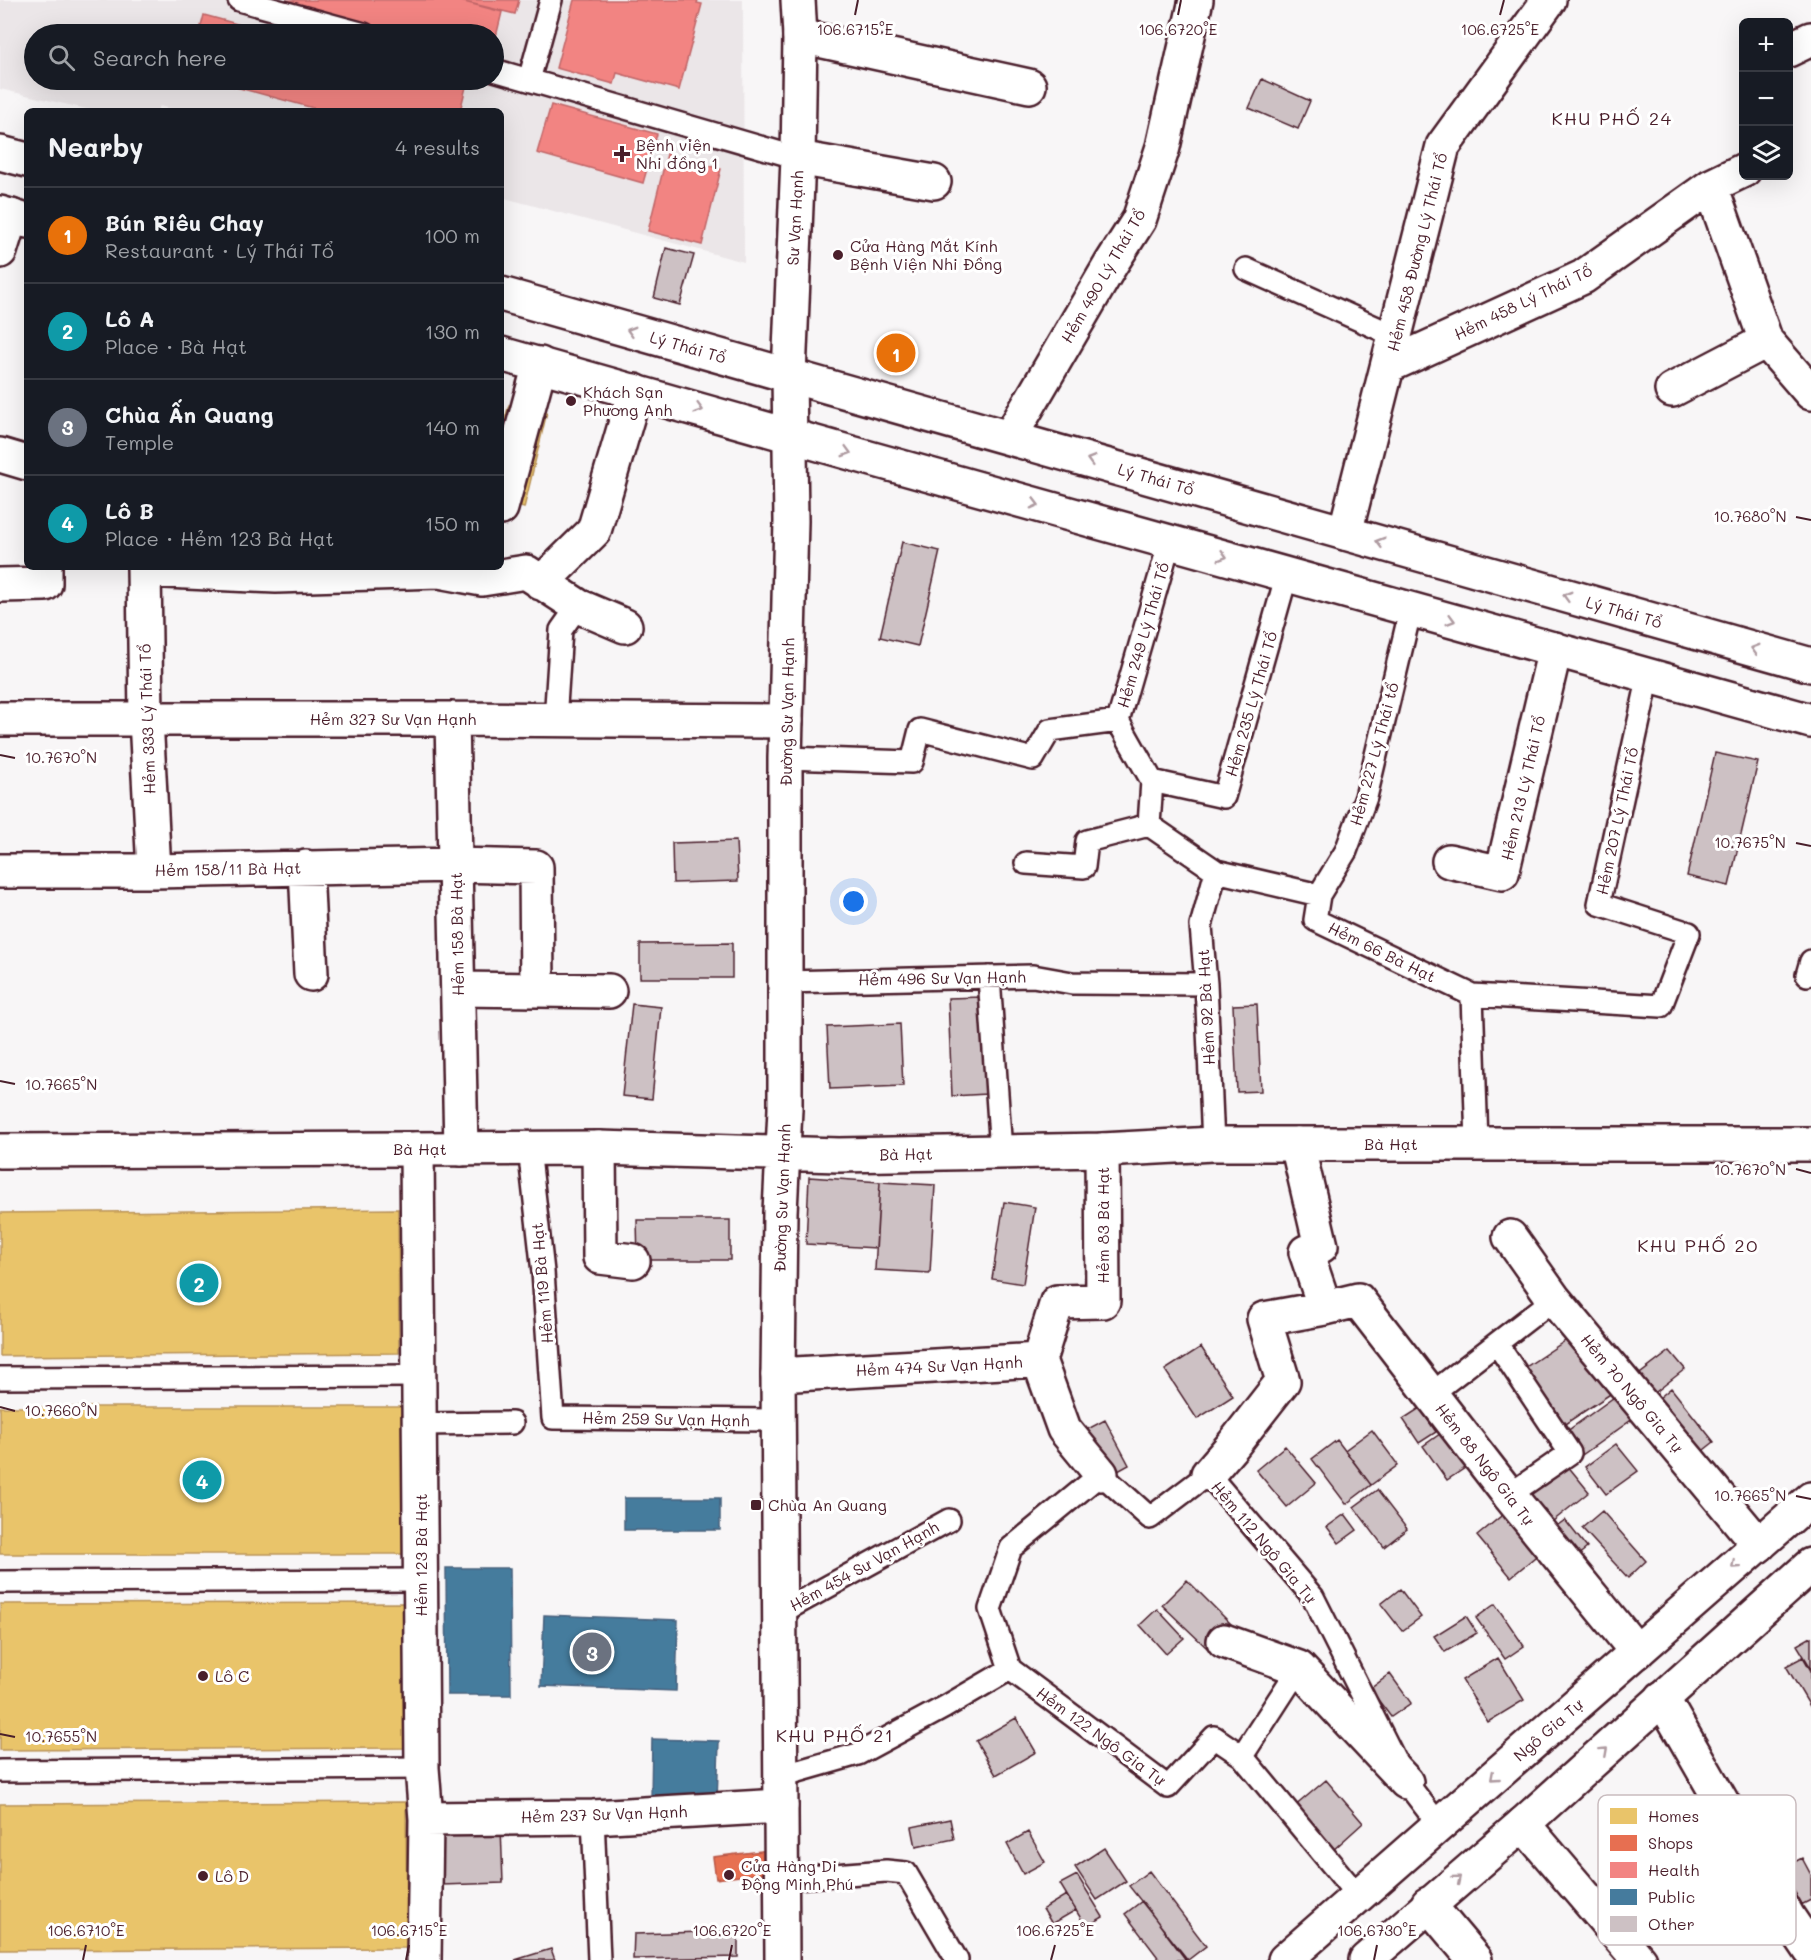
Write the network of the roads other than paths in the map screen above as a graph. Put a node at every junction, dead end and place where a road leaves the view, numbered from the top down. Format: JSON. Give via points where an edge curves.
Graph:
{"nodes":[{"id":1,"x":238,"y":0,"type":"edge"},
{"id":2,"x":551,"y":0,"type":"edge"},
{"id":3,"x":798,"y":0,"type":"edge"},
{"id":4,"x":1196,"y":0,"type":"edge"},
{"id":5,"x":1548,"y":0,"type":"edge"},
{"id":6,"x":327,"y":24,"type":"edge"},
{"id":7,"x":800,"y":36,"type":"junction"},
{"id":8,"x":1811,"y":39,"type":"edge"},
{"id":9,"x":1793,"y":48,"type":"edge"},
{"id":10,"x":504,"y":73,"type":"edge"},
{"id":11,"x":530,"y":80,"type":"junction"},
{"id":12,"x":1029,"y":86,"type":"dead end"},
{"id":13,"x":0,"y":153,"type":"edge"},
{"id":14,"x":798,"y":158,"type":"junction"},
{"id":15,"x":24,"y":159,"type":"edge"},
{"id":16,"x":1739,"y":172,"type":"edge"},
{"id":17,"x":934,"y":182,"type":"dead end"},
{"id":18,"x":1711,"y":186,"type":"junction"},
{"id":19,"x":13,"y":217,"type":"edge"},
{"id":20,"x":0,"y":251,"type":"edge"},
{"id":21,"x":1246,"y":269,"type":"dead end"},
{"id":22,"x":504,"y":295,"type":"edge"},
{"id":23,"x":1766,"y":341,"type":"junction"},
{"id":24,"x":1391,"y":351,"type":"junction"},
{"id":25,"x":504,"y":355,"type":"edge"},
{"id":26,"x":540,"y":364,"type":"junction"},
{"id":27,"x":789,"y":375,"type":"junction"},
{"id":28,"x":1672,"y":390,"type":"dead end"},
{"id":29,"x":635,"y":392,"type":"junction"},
{"id":30,"x":1811,"y":393,"type":"edge"},
{"id":31,"x":791,"y":436,"type":"junction"},
{"id":32,"x":1010,"y":438,"type":"junction"},
{"id":33,"x":0,"y":455,"type":"edge"},
{"id":34,"x":24,"y":462,"type":"edge"},
{"id":35,"x":504,"y":497,"type":"edge"},
{"id":36,"x":1345,"y":533,"type":"junction"},
{"id":37,"x":1170,"y":541,"type":"junction"},
{"id":38,"x":45,"y":570,"type":"edge"},
{"id":39,"x":144,"y":570,"type":"edge"},
{"id":40,"x":163,"y":570,"type":"edge"},
{"id":41,"x":402,"y":570,"type":"edge"},
{"id":42,"x":484,"y":573,"type":"edge"},
{"id":43,"x":1287,"y":574,"type":"junction"},
{"id":44,"x":541,"y":583,"type":"junction"},
{"id":45,"x":0,"y":585,"type":"edge"},
{"id":46,"x":578,"y":606,"type":"junction"},
{"id":47,"x":1411,"y":609,"type":"junction"},
{"id":48,"x":625,"y":626,"type":"dead end"},
{"id":49,"x":1555,"y":649,"type":"junction"},
{"id":50,"x":1811,"y":665,"type":"edge"},
{"id":51,"x":1649,"y":675,"type":"junction"},
{"id":52,"x":0,"y":719,"type":"edge"},
{"id":53,"x":146,"y":719,"type":"junction"},
{"id":54,"x":452,"y":719,"type":"junction"},
{"id":55,"x":555,"y":721,"type":"junction"},
{"id":56,"x":786,"y":721,"type":"junction"},
{"id":57,"x":1118,"y":721,"type":"junction"},
{"id":58,"x":1811,"y":721,"type":"edge"},
{"id":59,"x":785,"y":758,"type":"junction"},
{"id":60,"x":1152,"y":781,"type":"junction"},
{"id":61,"x":1149,"y":825,"type":"junction"},
{"id":62,"x":1449,"y":861,"type":"dead end"},
{"id":63,"x":1026,"y":863,"type":"dead end"},
{"id":64,"x":455,"y":865,"type":"junction"},
{"id":65,"x":306,"y":867,"type":"junction"},
{"id":66,"x":0,"y":871,"type":"edge"},
{"id":67,"x":154,"y":871,"type":"junction"},
{"id":68,"x":1216,"y":871,"type":"junction"},
{"id":69,"x":1318,"y":895,"type":"junction"},
{"id":70,"x":311,"y":974,"type":"dead end"},
{"id":71,"x":989,"y":976,"type":"junction"},
{"id":72,"x":785,"y":982,"type":"junction"},
{"id":73,"x":1206,"y":984,"type":"junction"},
{"id":74,"x":458,"y":989,"type":"junction"},
{"id":75,"x":537,"y":990,"type":"junction"},
{"id":76,"x":609,"y":991,"type":"dead end"},
{"id":77,"x":1472,"y":995,"type":"junction"},
{"id":78,"x":1661,"y":1006,"type":"joint"},
{"id":79,"x":1477,"y":1143,"type":"junction"},
{"id":80,"x":1213,"y":1144,"type":"junction"},
{"id":81,"x":1297,"y":1144,"type":"junction"},
{"id":82,"x":1811,"y":1144,"type":"edge"},
{"id":83,"x":529,"y":1148,"type":"junction"},
{"id":84,"x":599,"y":1148,"type":"junction"},
{"id":85,"x":417,"y":1149,"type":"junction"},
{"id":86,"x":461,"y":1149,"type":"junction"},
{"id":87,"x":1102,"y":1150,"type":"junction"},
{"id":88,"x":0,"y":1151,"type":"edge"},
{"id":89,"x":783,"y":1152,"type":"junction"},
{"id":90,"x":1001,"y":1152,"type":"junction"},
{"id":91,"x":1510,"y":1237,"type":"dead end"},
{"id":92,"x":633,"y":1261,"type":"dead end"},
{"id":93,"x":1554,"y":1299,"type":"junction"},
{"id":94,"x":1325,"y":1308,"type":"junction"},
{"id":95,"x":1497,"y":1344,"type":"junction"},
{"id":96,"x":1039,"y":1360,"type":"junction"},
{"id":97,"x":778,"y":1375,"type":"junction"},
{"id":98,"x":419,"y":1376,"type":"junction"},
{"id":99,"x":0,"y":1378,"type":"edge"},
{"id":100,"x":1431,"y":1394,"type":"junction"},
{"id":101,"x":553,"y":1418,"type":"joint"},
{"id":102,"x":778,"y":1420,"type":"junction"},
{"id":103,"x":512,"y":1423,"type":"dead end"},
{"id":104,"x":420,"y":1424,"type":"junction"},
{"id":105,"x":1101,"y":1474,"type":"junction"},
{"id":106,"x":1208,"y":1474,"type":"junction"},
{"id":107,"x":1509,"y":1495,"type":"junction"},
{"id":108,"x":1811,"y":1499,"type":"edge"},
{"id":109,"x":949,"y":1520,"type":"dead end"},
{"id":110,"x":1759,"y":1545,"type":"junction"},
{"id":111,"x":1811,"y":1565,"type":"edge"},
{"id":112,"x":421,"y":1580,"type":"junction"},
{"id":113,"x":0,"y":1582,"type":"edge"},
{"id":114,"x":780,"y":1613,"type":"junction"},
{"id":115,"x":1224,"y":1641,"type":"dead end"},
{"id":116,"x":1637,"y":1652,"type":"junction"},
{"id":117,"x":1299,"y":1668,"type":"junction"},
{"id":118,"x":1010,"y":1669,"type":"junction"},
{"id":119,"x":1662,"y":1698,"type":"junction"},
{"id":120,"x":1242,"y":1755,"type":"junction"},
{"id":121,"x":422,"y":1768,"type":"junction"},
{"id":122,"x":0,"y":1771,"type":"edge"},
{"id":123,"x":1406,"y":1782,"type":"junction"},
{"id":124,"x":781,"y":1791,"type":"junction"},
{"id":125,"x":1718,"y":1795,"type":"edge"},
{"id":126,"x":593,"y":1817,"type":"junction"},
{"id":127,"x":426,"y":1819,"type":"junction"},
{"id":128,"x":1523,"y":1824,"type":"junction"},
{"id":129,"x":1439,"y":1825,"type":"junction"},
{"id":130,"x":782,"y":1879,"type":"junction"},
{"id":131,"x":1358,"y":1896,"type":"junction"},
{"id":132,"x":1428,"y":1904,"type":"junction"},
{"id":133,"x":1598,"y":1912,"type":"edge"},
{"id":134,"x":1796,"y":1929,"type":"edge"},
{"id":135,"x":1626,"y":1945,"type":"edge"},
{"id":136,"x":1811,"y":1951,"type":"edge"},
{"id":137,"x":424,"y":1960,"type":"edge"},
{"id":138,"x":599,"y":1960,"type":"edge"},
{"id":139,"x":782,"y":1960,"type":"edge"},
{"id":140,"x":957,"y":1960,"type":"edge"},
{"id":141,"x":1285,"y":1960,"type":"edge"},
{"id":142,"x":1366,"y":1960,"type":"edge"},
{"id":143,"x":1475,"y":1960,"type":"edge"},
{"id":144,"x":1639,"y":1960,"type":"edge"}],
"edges":[{"from":1,"to":6,"type":"lane"},
{"from":2,"to":11,"type":"lane"},
{"from":3,"to":7,"type":"street","name":"Sư Vạn Hạnh"},
{"from":4,"to":32,"type":"street","name":"Hẻm 490 Lý Thái Tổ","via":[[1163,147],[1139,220]]},
{"from":5,"to":24,"type":"street","name":"Hẻm 458 Đường Lý Thái Tổ","via":[[1443,147]]},
{"from":7,"to":12,"type":"street"},
{"from":7,"to":14,"type":"street","name":"Sư Vạn Hạnh"},
{"from":8,"to":9,"type":"street"},
{"from":10,"to":11,"type":"lane"},
{"from":11,"to":14,"type":"lane"},
{"from":13,"to":15,"type":"street"},
{"from":14,"to":17,"type":"street"},
{"from":14,"to":27,"type":"street","name":"Sư Vạn Hạnh"},
{"from":16,"to":18,"type":"street","name":"Hẻm 458 Lý Thái Tổ"},
{"from":18,"to":23,"type":"street"},
{"from":18,"to":24,"type":"street","name":"Hẻm 458 Lý Thái Tổ","via":[[1582,277]]},
{"from":19,"to":20,"type":"street"},
{"from":21,"to":24,"type":"lane"},
{"from":27,"to":22,"type":"street","name":"Lý Thái Tổ","one_way":true},
{"from":23,"to":28,"type":"street"},
{"from":23,"to":30,"type":"street"},
{"from":24,"to":36,"type":"street","name":"Hẻm 458 Đường Lý Thái Tổ"},
{"from":25,"to":26,"type":"street"},
{"from":26,"to":29,"type":"street"},
{"from":26,"to":35,"type":"street"},
{"from":27,"to":31,"type":"street","name":"Sư Vạn Hạnh"},
{"from":27,"to":32,"type":"street","name":"Lý Thái Tổ"},
{"from":29,"to":31,"type":"street","one_way":true},
{"from":29,"to":44,"type":"street","via":[[594,531]]},
{"from":31,"to":37,"type":"street","one_way":true},
{"from":31,"to":56,"type":"street","name":"Đường Sư Vạn Hạnh"},
{"from":36,"to":32,"type":"street","name":"Lý Thái Tổ","one_way":true},
{"from":33,"to":34,"type":"street"},
{"from":50,"to":36,"type":"street","name":"Lý Thái Tổ","one_way":true},
{"from":37,"to":43,"type":"street","one_way":true},
{"from":37,"to":57,"type":"lane","name":"Hẻm 249 Lý Thái Tổ"},
{"from":38,"to":45,"type":"street","via":[[45,584]]},
{"from":39,"to":53,"type":"street","name":"Hẻm 333 Lý Thái Tổ"},
{"from":40,"to":41,"type":"street","via":[[276,576]]},
{"from":41,"to":42,"type":"street"},
{"from":42,"to":44,"type":"street","via":[[526,572]]},
{"from":43,"to":47,"type":"street"},
{"from":43,"to":60,"type":"lane","name":"Hẻm 235 Lý Thái Tổ","via":[[1224,797]]},
{"from":44,"to":46,"type":"street"},
{"from":46,"to":48,"type":"street"},
{"from":46,"to":55,"type":"lane","via":[[561,630]]},
{"from":47,"to":49,"type":"street","one_way":true},
{"from":47,"to":69,"type":"lane","name":"Hẻm 227 Lý Thái tổ","via":[[1366,797],[1346,851]]},
{"from":49,"to":51,"type":"street"},
{"from":49,"to":62,"type":"street","name":"Hẻm 213 Lý Thái Tổ","via":[[1502,873]]},
{"from":51,"to":58,"type":"street"},
{"from":51,"to":78,"type":"lane","name":"Hẻm 207 Lý Thái Tổ","via":[[1599,904],[1689,933]]},
{"from":52,"to":53,"type":"street","name":"Hẻm 327 Sư Vạn Hạnh"},
{"from":53,"to":54,"type":"street","name":"Hẻm 327 Sư Vạn Hạnh"},
{"from":53,"to":67,"type":"street","name":"Hẻm 333 Lý Thái Tổ"},
{"from":54,"to":55,"type":"street","name":"Hẻm 327 Sư Vạn Hạnh"},
{"from":54,"to":64,"type":"street","name":"Hẻm 158 Bà Hạt"},
{"from":55,"to":56,"type":"street","name":"Hẻm 327 Sư Vạn Hạnh"},
{"from":56,"to":59,"type":"street","name":"Đường Sư Vạn Hạnh"},
{"from":57,"to":59,"type":"lane","via":[[1050,730],[1033,759],[920,730],[912,762]]},
{"from":57,"to":60,"type":"lane","name":"Hẻm 249 Lý Thái Tổ"},
{"from":59,"to":72,"type":"street","name":"Đường Sư Vạn Hạnh"},
{"from":60,"to":61,"type":"lane"},
{"from":61,"to":63,"type":"lane","via":[[1087,841],[1083,867]]},
{"from":61,"to":68,"type":"lane"},
{"from":64,"to":65,"type":"street","name":"Hẻm 158/11 Bà Hạt"},
{"from":64,"to":74,"type":"street","name":"Hẻm 158 Bà Hạt"},
{"from":64,"to":75,"type":"street","name":"Hẻm 158/11 Bà Hạt","via":[[536,867]]},
{"from":65,"to":67,"type":"street","name":"Hẻm 158/11 Bà Hạt"},
{"from":65,"to":70,"type":"street"},
{"from":66,"to":67,"type":"street","name":"Hẻm 158/11 Bà Hạt"},
{"from":68,"to":69,"type":"lane"},
{"from":68,"to":73,"type":"lane","name":"Hẻm 92 Bà Hạt","via":[[1201,926]]},
{"from":69,"to":77,"type":"lane","name":"Hẻm 66 Bà Hạt","via":[[1315,920]]},
{"from":71,"to":72,"type":"lane","name":"Hẻm 496 Sư Vạn Hạnh"},
{"from":71,"to":73,"type":"lane","name":"Hẻm 496 Sư Vạn Hạnh","via":[[1033,976],[1072,983]]},
{"from":71,"to":90,"type":"lane"},
{"from":72,"to":89,"type":"street","name":"Đường Sư Vạn Hạnh"},
{"from":73,"to":80,"type":"lane","name":"Hẻm 92 Bà Hạt"},
{"from":74,"to":75,"type":"street"},
{"from":74,"to":86,"type":"street","name":"Hẻm 158 Bà Hạt"},
{"from":75,"to":76,"type":"street"},
{"from":77,"to":78,"type":"lane","name":"Hẻm 66 Bà Hạt"},
{"from":77,"to":79,"type":"lane"},
{"from":79,"to":81,"type":"street","name":"Bà Hạt"},
{"from":79,"to":82,"type":"street","name":"Bà Hạt"},
{"from":80,"to":81,"type":"street","name":"Bà Hạt"},
{"from":80,"to":87,"type":"street","name":"Bà Hạt"},
{"from":81,"to":94,"type":"street","via":[[1321,1246],[1306,1252]]},
{"from":83,"to":84,"type":"street","name":"Bà Hạt"},
{"from":83,"to":86,"type":"street","name":"Bà Hạt"},
{"from":83,"to":101,"type":"lane","name":"Hẻm 119 Bà Hạt"},
{"from":84,"to":89,"type":"street","name":"Bà Hạt"},
{"from":84,"to":92,"type":"street","via":[[600,1257]]},
{"from":85,"to":86,"type":"street","name":"Bà Hạt"},
{"from":85,"to":88,"type":"street","name":"Bà Hạt"},
{"from":85,"to":98,"type":"street","name":"Hẻm 123 Bà Hạt"},
{"from":87,"to":90,"type":"street","name":"Bà Hạt"},
{"from":87,"to":96,"type":"street","name":"Hẻm 83 Bà Hạt","via":[[1103,1301],[1057,1302]]},
{"from":89,"to":90,"type":"street","name":"Bà Hạt"},
{"from":89,"to":97,"type":"street","name":"Đường Sư Vạn Hạnh"},
{"from":91,"to":93,"type":"street","name":"Hẻm 70 Ngô Gia Tự"},
{"from":93,"to":95,"type":"lane"},
{"from":93,"to":110,"type":"street","name":"Hẻm 70 Ngô Gia Tự"},
{"from":94,"to":100,"type":"street","name":"Hẻm 88 Ngô Gia Tự","via":[[1358,1300]]},
{"from":94,"to":106,"type":"street","via":[[1264,1319],[1283,1381]]},
{"from":95,"to":100,"type":"lane"},
{"from":95,"to":107,"type":"lane","via":[[1570,1453]]},
{"from":96,"to":97,"type":"street","name":"Hẻm 474 Sư Vạn Hạnh"},
{"from":96,"to":105,"type":"street","name":"Hẻm 474 Sư Vạn Hạnh","via":[[1064,1429]]},
{"from":97,"to":102,"type":"street","name":"Đường Sư Vạn Hạnh"},
{"from":98,"to":99,"type":"lane"},
{"from":98,"to":104,"type":"street","name":"Hẻm 123 Bà Hạt"},
{"from":100,"to":107,"type":"street","name":"Hẻm 88 Ngô Gia Tự"},
{"from":101,"to":102,"type":"lane","name":"Hẻm 259 Sư Vạn Hạnh"},
{"from":102,"to":114,"type":"street","name":"Đường Sư Vạn Hạnh"},
{"from":103,"to":104,"type":"lane"},
{"from":104,"to":112,"type":"street","name":"Hẻm 123 Bà Hạt"},
{"from":105,"to":106,"type":"lane","name":"Hẻm 112 Ngô Gia Tự","via":[[1150,1518]]},
{"from":105,"to":118,"type":"lane","via":[[1011,1548],[990,1609]]},
{"from":106,"to":123,"type":"lane","name":"Hẻm 112 Ngô Gia Tự","via":[[1313,1597]]},
{"from":107,"to":116,"type":"street","name":"Hẻm 88 Ngô Gia Tự"},
{"from":108,"to":110,"type":"street","name":"Ngô Gia Tự"},
{"from":109,"to":114,"type":"lane","name":"Hẻm 454 Sư Vạn Hạnh"},
{"from":110,"to":116,"type":"street","name":"Ngô Gia Tự","one_way":true},
{"from":111,"to":119,"type":"street"},
{"from":112,"to":113,"type":"lane"},
{"from":112,"to":121,"type":"street","name":"Hẻm 123 Bà Hạt"},
{"from":114,"to":124,"type":"street","name":"Đường Sư Vạn Hạnh"},
{"from":115,"to":117,"type":"street"},
{"from":116,"to":129,"type":"street","name":"Ngô Gia Tự","one_way":true},
{"from":117,"to":120,"type":"lane"},
{"from":117,"to":123,"type":"street"},
{"from":118,"to":120,"type":"lane","name":"Hẻm 122 Ngô Gia Tự","via":[[1168,1787],[1214,1737]]},
{"from":118,"to":124,"type":"lane","via":[[858,1754]]},
{"from":119,"to":125,"type":"street"},
{"from":128,"to":119,"type":"street","one_way":true},
{"from":120,"to":131,"type":"lane","name":"Hẻm 122 Ngô Gia Tự"},
{"from":121,"to":122,"type":"lane"},
{"from":121,"to":127,"type":"street","name":"Hẻm 123 Bà Hạt"},
{"from":123,"to":129,"type":"lane","name":"Hẻm 112 Ngô Gia Tự"},
{"from":124,"to":126,"type":"street","name":"Hẻm 237 Sư Vạn Hạnh"},
{"from":124,"to":130,"type":"street","name":"Đường Sư Vạn Hạnh"},
{"from":126,"to":127,"type":"street","name":"Hẻm 237 Sư Vạn Hạnh"},
{"from":126,"to":138,"type":"lane"},
{"from":127,"to":137,"type":"street","name":"Hẻm 123 Bà Hạt"},
{"from":132,"to":128,"type":"street","one_way":true},
{"from":128,"to":133,"type":"street"},
{"from":129,"to":131,"type":"street","name":"Ngô Gia Tự"},
{"from":130,"to":139,"type":"street","name":"Đường Sư Vạn Hạnh"},
{"from":130,"to":140,"type":"lane","via":[[906,1873]]},
{"from":131,"to":141,"type":"street","name":"Ngô Gia Tự"},
{"from":132,"to":142,"type":"street"},
{"from":132,"to":143,"type":"street"},
{"from":134,"to":136,"type":"street"},
{"from":135,"to":144,"type":"street"}]}
